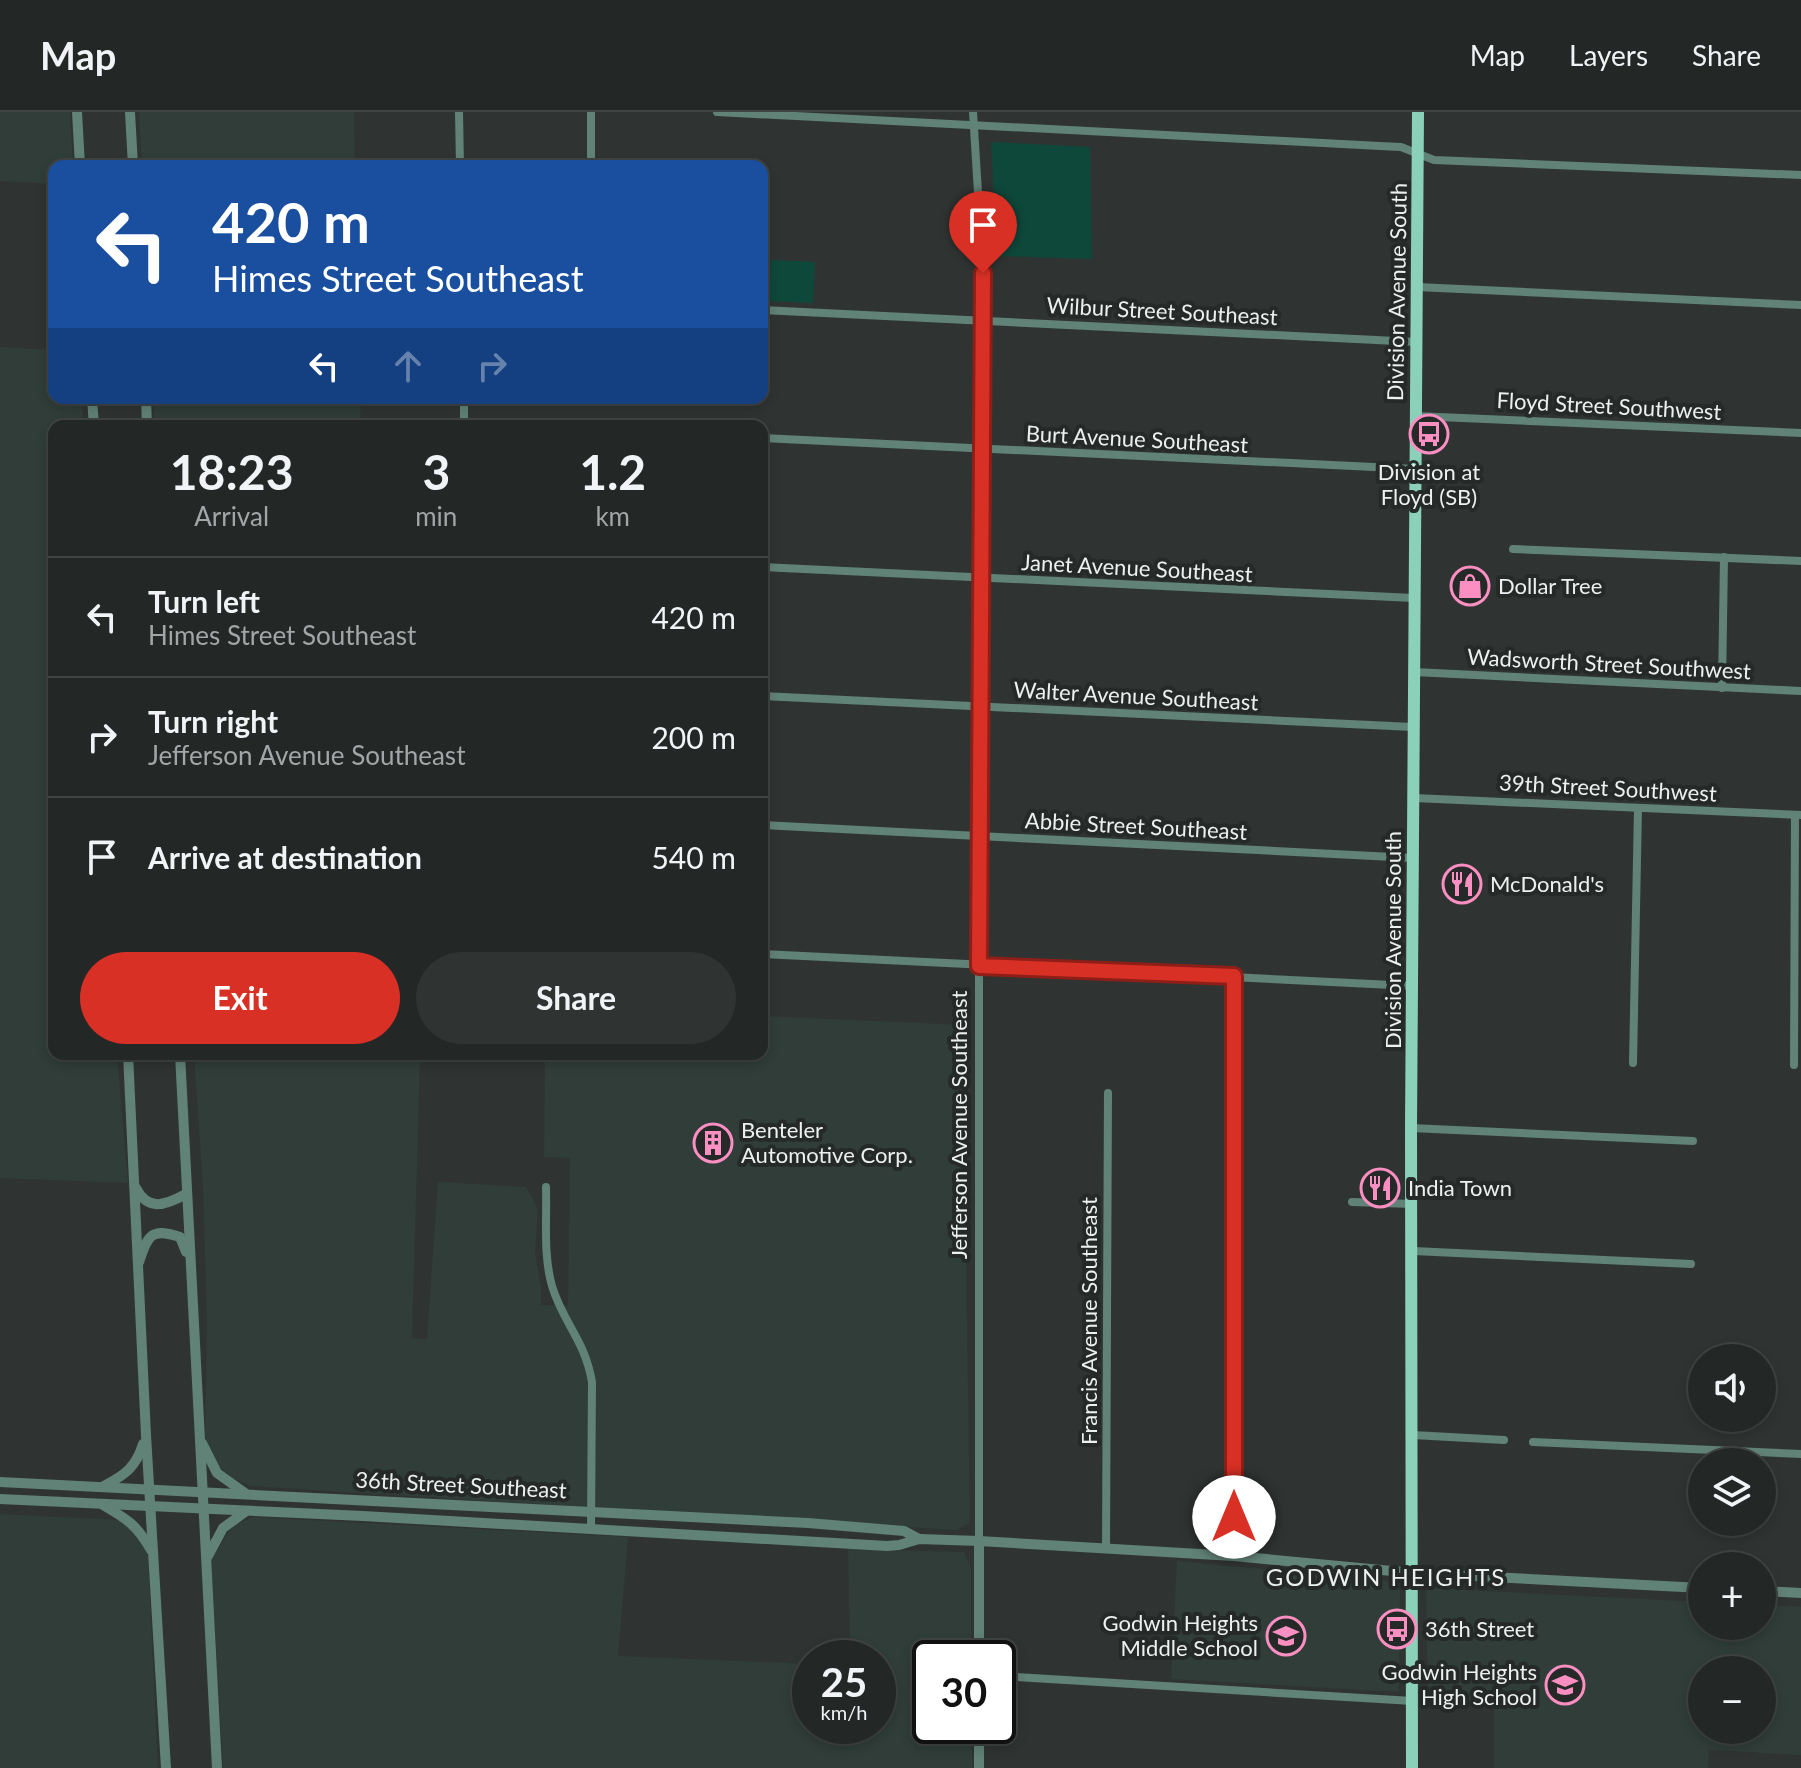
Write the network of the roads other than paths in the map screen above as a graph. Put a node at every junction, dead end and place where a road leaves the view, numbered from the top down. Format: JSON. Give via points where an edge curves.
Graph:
{"nodes":[{"id":1,"x":77,"y":112,"type":"edge"},
{"id":2,"x":130,"y":112,"type":"edge"},
{"id":3,"x":459,"y":112,"type":"edge"},
{"id":4,"x":591,"y":112,"type":"edge"},
{"id":5,"x":717,"y":112,"type":"edge"},
{"id":6,"x":973,"y":112,"type":"edge"},
{"id":7,"x":1418,"y":112,"type":"edge"},
{"id":8,"x":974,"y":126,"type":"junction"},
{"id":9,"x":1418,"y":153,"type":"junction"},
{"id":10,"x":80,"y":160,"type":"edge"},
{"id":11,"x":133,"y":160,"type":"edge"},
{"id":12,"x":460,"y":160,"type":"edge"},
{"id":13,"x":591,"y":160,"type":"edge"},
{"id":14,"x":1801,"y":175,"type":"edge"},
{"id":15,"x":1417,"y":287,"type":"junction"},
{"id":16,"x":1801,"y":305,"type":"edge"},
{"id":17,"x":768,"y":310,"type":"edge"},
{"id":18,"x":984,"y":320,"type":"junction"},
{"id":19,"x":1416,"y":342,"type":"junction"},
{"id":20,"x":1416,"y":416,"type":"junction"},
{"id":21,"x":1801,"y":433,"type":"edge"},
{"id":22,"x":768,"y":438,"type":"edge"},
{"id":23,"x":983,"y":450,"type":"junction"},
{"id":24,"x":1415,"y":469,"type":"junction"},
{"id":25,"x":1513,"y":549,"type":"dead end"},
{"id":26,"x":1724,"y":557,"type":"junction"},
{"id":27,"x":1801,"y":561,"type":"edge"},
{"id":28,"x":768,"y":567,"type":"edge"},
{"id":29,"x":982,"y":579,"type":"junction"},
{"id":30,"x":1414,"y":598,"type":"junction"},
{"id":31,"x":1414,"y":672,"type":"junction"},
{"id":32,"x":1722,"y":688,"type":"junction"},
{"id":33,"x":1801,"y":691,"type":"edge"},
{"id":34,"x":768,"y":696,"type":"edge"},
{"id":35,"x":979,"y":707,"type":"junction"},
{"id":36,"x":1413,"y":727,"type":"junction"},
{"id":37,"x":1414,"y":798,"type":"junction"},
{"id":38,"x":1638,"y":808,"type":"junction"},
{"id":39,"x":1798,"y":815,"type":"edge"},
{"id":40,"x":768,"y":825,"type":"edge"},
{"id":41,"x":980,"y":837,"type":"junction"},
{"id":42,"x":1413,"y":858,"type":"junction"},
{"id":43,"x":768,"y":954,"type":"edge"},
{"id":44,"x":979,"y":966,"type":"junction"},
{"id":45,"x":1234,"y":976,"type":"junction"},
{"id":46,"x":1412,"y":986,"type":"junction"},
{"id":47,"x":128,"y":1060,"type":"edge"},
{"id":48,"x":180,"y":1060,"type":"edge"},
{"id":49,"x":1633,"y":1063,"type":"dead end"},
{"id":50,"x":1794,"y":1065,"type":"dead end"},
{"id":51,"x":1108,"y":1093,"type":"dead end"},
{"id":52,"x":1411,"y":1128,"type":"junction"},
{"id":53,"x":1693,"y":1141,"type":"dead end"},
{"id":54,"x":133,"y":1182,"type":"junction"},
{"id":55,"x":546,"y":1187,"type":"dead end"},
{"id":56,"x":186,"y":1194,"type":"junction"},
{"id":57,"x":1352,"y":1202,"type":"dead end"},
{"id":58,"x":1412,"y":1204,"type":"junction"},
{"id":59,"x":1413,"y":1251,"type":"junction"},
{"id":60,"x":190,"y":1261,"type":"junction"},
{"id":61,"x":1691,"y":1264,"type":"dead end"},
{"id":62,"x":138,"y":1267,"type":"junction"},
{"id":63,"x":146,"y":1435,"type":"junction"},
{"id":64,"x":1413,"y":1435,"type":"junction"},
{"id":65,"x":200,"y":1437,"type":"junction"},
{"id":66,"x":1504,"y":1440,"type":"dead end"},
{"id":67,"x":1533,"y":1442,"type":"dead end"},
{"id":68,"x":1801,"y":1454,"type":"edge"},
{"id":69,"x":0,"y":1482,"type":"edge"},
{"id":70,"x":102,"y":1487,"type":"junction"},
{"id":71,"x":150,"y":1490,"type":"junction"},
{"id":72,"x":201,"y":1493,"type":"junction"},
{"id":73,"x":247,"y":1494,"type":"junction"},
{"id":74,"x":0,"y":1499,"type":"edge"},
{"id":75,"x":101,"y":1504,"type":"junction"},
{"id":76,"x":150,"y":1505,"type":"junction"},
{"id":77,"x":202,"y":1509,"type":"junction"},
{"id":78,"x":246,"y":1511,"type":"junction"},
{"id":79,"x":592,"y":1511,"type":"junction"},
{"id":80,"x":591,"y":1529,"type":"junction"},
{"id":81,"x":919,"y":1539,"type":"junction"},
{"id":82,"x":979,"y":1541,"type":"junction"},
{"id":83,"x":1106,"y":1549,"type":"junction"},
{"id":84,"x":152,"y":1552,"type":"junction"},
{"id":85,"x":1234,"y":1556,"type":"junction"},
{"id":86,"x":206,"y":1562,"type":"junction"},
{"id":87,"x":1413,"y":1573,"type":"junction"},
{"id":88,"x":1688,"y":1587,"type":"edge"},
{"id":89,"x":1776,"y":1592,"type":"edge"},
{"id":90,"x":1801,"y":1593,"type":"edge"},
{"id":91,"x":979,"y":1640,"type":"edge"},
{"id":92,"x":1016,"y":1677,"type":"edge"},
{"id":93,"x":1413,"y":1701,"type":"junction"},
{"id":94,"x":979,"y":1744,"type":"edge"},
{"id":95,"x":166,"y":1768,"type":"edge"},
{"id":96,"x":217,"y":1768,"type":"edge"},
{"id":97,"x":979,"y":1768,"type":"edge"},
{"id":98,"x":1412,"y":1768,"type":"edge"}],
"edges":[{"from":1,"to":10,"type":"street"},
{"from":2,"to":11,"type":"street"},
{"from":3,"to":12,"type":"street"},
{"from":4,"to":13,"type":"street"},
{"from":5,"to":8,"type":"street"},
{"from":6,"to":8,"type":"street","name":"Jefferson Avenue Southeast"},
{"from":7,"to":9,"type":"main road","name":"Division Avenue South"},
{"from":8,"to":9,"type":"street","via":[[1401,147]]},
{"from":8,"to":18,"type":"street","name":"Jefferson Avenue Southeast"},
{"from":9,"to":14,"type":"street","via":[[1434,160]]},
{"from":9,"to":15,"type":"main road","name":"Division Avenue South"},
{"from":15,"to":16,"type":"street"},
{"from":15,"to":19,"type":"main road","name":"Division Avenue South"},
{"from":17,"to":18,"type":"street","name":"Wilbur Street Southeast"},
{"from":18,"to":19,"type":"street","name":"Wilbur Street Southeast"},
{"from":18,"to":23,"type":"street","name":"Jefferson Avenue Southeast"},
{"from":19,"to":20,"type":"main road","name":"Division Avenue South"},
{"from":20,"to":21,"type":"street","name":"Floyd Street Southwest"},
{"from":20,"to":24,"type":"main road","name":"Division Avenue South"},
{"from":22,"to":23,"type":"street","name":"Burt Avenue Southeast"},
{"from":23,"to":24,"type":"street","name":"Burt Avenue Southeast"},
{"from":23,"to":29,"type":"street","name":"Jefferson Avenue Southeast"},
{"from":24,"to":30,"type":"main road","name":"Division Avenue South"},
{"from":25,"to":26,"type":"street"},
{"from":26,"to":27,"type":"street"},
{"from":26,"to":32,"type":"street"},
{"from":28,"to":29,"type":"street","name":"Janet Avenue Southeast"},
{"from":29,"to":30,"type":"street","name":"Janet Avenue Southeast"},
{"from":29,"to":35,"type":"street","name":"Jefferson Avenue Southeast"},
{"from":30,"to":31,"type":"main road","name":"Division Avenue South"},
{"from":31,"to":32,"type":"street","name":"Wadsworth Street Southwest"},
{"from":31,"to":36,"type":"main road","name":"Division Avenue South"},
{"from":32,"to":33,"type":"street","name":"Wadsworth Street Southwest"},
{"from":34,"to":35,"type":"street","name":"Walter Avenue Southeast"},
{"from":35,"to":36,"type":"street","name":"Walter Avenue Southeast"},
{"from":35,"to":41,"type":"street","name":"Jefferson Avenue Southeast"},
{"from":36,"to":37,"type":"main road","name":"Division Avenue South"},
{"from":37,"to":38,"type":"street","name":"39th Street Southwest"},
{"from":37,"to":42,"type":"main road","name":"Division Avenue South"},
{"from":38,"to":39,"type":"street","name":"39th Street Southwest"},
{"from":38,"to":49,"type":"street"},
{"from":39,"to":50,"type":"street"},
{"from":40,"to":41,"type":"street","name":"Abbie Street Southeast"},
{"from":41,"to":42,"type":"street","name":"Abbie Street Southeast"},
{"from":41,"to":44,"type":"street","name":"Jefferson Avenue Southeast"},
{"from":42,"to":46,"type":"main road","name":"Division Avenue South"},
{"from":43,"to":44,"type":"street"},
{"from":44,"to":45,"type":"street"},
{"from":44,"to":82,"type":"street","name":"Jefferson Avenue Southeast"},
{"from":45,"to":46,"type":"street"},
{"from":45,"to":85,"type":"street"},
{"from":46,"to":52,"type":"main road","name":"Division Avenue South"},
{"from":47,"to":54,"type":"street"},
{"from":48,"to":56,"type":"street"},
{"from":51,"to":83,"type":"street","name":"Francis Avenue Southeast"},
{"from":52,"to":53,"type":"street"},
{"from":52,"to":58,"type":"main road","name":"Division Avenue South"},
{"from":54,"to":56,"type":"street","via":[[140,1197],[161,1206]]},
{"from":54,"to":62,"type":"street"},
{"from":55,"to":79,"type":"street","via":[[550,1278],[582,1344],[591,1376]]},
{"from":56,"to":60,"type":"street"},
{"from":57,"to":58,"type":"street"},
{"from":58,"to":59,"type":"main road","name":"Division Avenue South"},
{"from":59,"to":61,"type":"street"},
{"from":59,"to":64,"type":"main road","name":"Division Avenue South"},
{"from":60,"to":62,"type":"street","via":[[180,1237],[155,1233],[148,1238]]},
{"from":60,"to":65,"type":"street"},
{"from":62,"to":63,"type":"street"},
{"from":63,"to":70,"type":"street","via":[[134,1467]]},
{"from":63,"to":71,"type":"street"},
{"from":64,"to":66,"type":"street"},
{"from":64,"to":87,"type":"main road","name":"Division Avenue South"},
{"from":65,"to":72,"type":"street"},
{"from":65,"to":73,"type":"street","via":[[211,1466]]},
{"from":67,"to":68,"type":"street"},
{"from":69,"to":70,"type":"street","name":"36th Street Southeast"},
{"from":70,"to":71,"type":"street","name":"36th Street Southeast"},
{"from":71,"to":72,"type":"street","name":"36th Street Southeast"},
{"from":71,"to":76,"type":"street"},
{"from":72,"to":73,"type":"street","name":"36th Street Southeast"},
{"from":72,"to":77,"type":"street"},
{"from":73,"to":79,"type":"street","name":"36th Street Southeast"},
{"from":74,"to":75,"type":"street","name":"36th Street Southeast"},
{"from":75,"to":76,"type":"street","name":"36th Street Southeast"},
{"from":75,"to":84,"type":"street","via":[[132,1522]]},
{"from":76,"to":77,"type":"street","name":"36th Street Southeast"},
{"from":76,"to":84,"type":"street"},
{"from":77,"to":78,"type":"street","name":"36th Street Southeast"},
{"from":77,"to":86,"type":"street"},
{"from":78,"to":80,"type":"street","name":"36th Street Southeast"},
{"from":78,"to":86,"type":"street","via":[[223,1528]]},
{"from":79,"to":80,"type":"street"},
{"from":79,"to":81,"type":"street","name":"36th Street Southeast","via":[[875,1528],[904,1531]]},
{"from":80,"to":81,"type":"street","name":"36th Street Southeast","via":[[873,1545]]},
{"from":81,"to":82,"type":"street","name":"36th Street Southeast"},
{"from":82,"to":83,"type":"street","name":"36th Street Southeast"},
{"from":82,"to":91,"type":"street","name":"Jefferson Avenue Southeast"},
{"from":83,"to":85,"type":"street","name":"36th Street Southeast"},
{"from":84,"to":95,"type":"street"},
{"from":85,"to":87,"type":"street","name":"36th Street Southeast"},
{"from":86,"to":96,"type":"street"},
{"from":87,"to":88,"type":"street","name":"36th Street Southeast"},
{"from":87,"to":93,"type":"main road","name":"Division Avenue South"},
{"from":89,"to":90,"type":"street"},
{"from":92,"to":93,"type":"street"},
{"from":93,"to":98,"type":"main road","name":"Division Avenue South"},
{"from":94,"to":97,"type":"street"}]}
